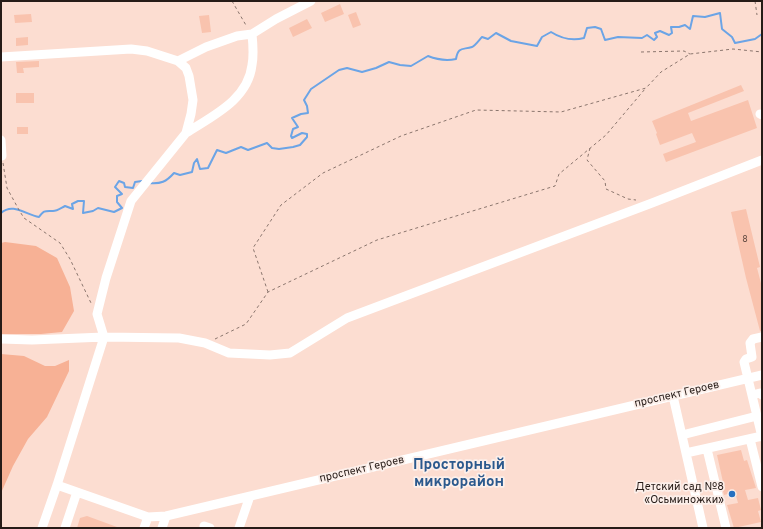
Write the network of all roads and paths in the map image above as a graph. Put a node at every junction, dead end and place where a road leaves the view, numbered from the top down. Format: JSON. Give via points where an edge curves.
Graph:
{"nodes":[{"id":1,"x":232,"y":1,"type":"edge"},
{"id":2,"x":311,"y":1,"type":"edge"},
{"id":3,"x":755,"y":1,"type":"edge"},
{"id":4,"x":757,"y":15,"type":"dead end"},
{"id":5,"x":252,"y":34,"type":"junction"},
{"id":6,"x":641,"y":52,"type":"dead end"},
{"id":7,"x":762,"y":52,"type":"edge"},
{"id":8,"x":690,"y":54,"type":"junction"},
{"id":9,"x":1,"y":57,"type":"edge"},
{"id":10,"x":178,"y":60,"type":"junction"},
{"id":11,"x":646,"y":88,"type":"junction"},
{"id":12,"x":186,"y":133,"type":"junction"},
{"id":13,"x":1,"y":140,"type":"edge"},
{"id":14,"x":590,"y":148,"type":"junction"},
{"id":15,"x":2,"y":156,"type":"joint"},
{"id":16,"x":762,"y":160,"type":"edge"},
{"id":17,"x":640,"y":201,"type":"dead end"},
{"id":18,"x":268,"y":292,"type":"junction"},
{"id":19,"x":97,"y":314,"type":"junction"},
{"id":20,"x":104,"y":337,"type":"junction"},
{"id":21,"x":762,"y":337,"type":"edge"},
{"id":22,"x":1,"y":339,"type":"edge"},
{"id":23,"x":205,"y":343,"type":"junction"},
{"id":24,"x":762,"y":375,"type":"edge"},
{"id":25,"x":748,"y":378,"type":"junction"},
{"id":26,"x":752,"y":395,"type":"junction"},
{"id":27,"x":762,"y":395,"type":"edge"},
{"id":28,"x":673,"y":396,"type":"junction"},
{"id":29,"x":757,"y":416,"type":"junction"},
{"id":30,"x":682,"y":435,"type":"junction"},
{"id":31,"x":762,"y":437,"type":"edge"},
{"id":32,"x":750,"y":439,"type":"junction"},
{"id":33,"x":707,"y":449,"type":"junction"},
{"id":34,"x":686,"y":454,"type":"junction"},
{"id":35,"x":57,"y":485,"type":"junction"},
{"id":36,"x":762,"y":487,"type":"edge"},
{"id":37,"x":77,"y":492,"type":"junction"},
{"id":38,"x":250,"y":496,"type":"junction"},
{"id":39,"x":166,"y":516,"type":"junction"},
{"id":40,"x":148,"y":517,"type":"junction"},
{"id":41,"x":42,"y":528,"type":"edge"},
{"id":42,"x":65,"y":528,"type":"edge"},
{"id":43,"x":144,"y":528,"type":"edge"},
{"id":44,"x":162,"y":528,"type":"edge"},
{"id":45,"x":239,"y":528,"type":"edge"},
{"id":46,"x":703,"y":528,"type":"edge"},
{"id":47,"x":726,"y":528,"type":"edge"}],
"edges":[{"from":1,"to":5,"type":"path"},
{"from":2,"to":5,"type":"street"},
{"from":3,"to":4,"type":"path"},
{"from":5,"to":10,"type":"street","via":[[237,36]]},
{"from":5,"to":12,"type":"street","via":[[252,65],[249,80],[240,94]]},
{"from":6,"to":8,"type":"path","via":[[684,51]]},
{"from":7,"to":8,"type":"path","via":[[733,49]]},
{"from":8,"to":11,"type":"path","via":[[661,72]]},
{"from":9,"to":10,"type":"street","via":[[131,49]]},
{"from":10,"to":12,"type":"street","via":[[186,68],[191,84],[191,114]]},
{"from":11,"to":14,"type":"path","via":[[606,136]]},
{"from":11,"to":18,"type":"path","via":[[561,112],[476,110],[401,136],[323,173],[281,205],[253,248]]},
{"from":12,"to":19,"type":"street","via":[[130,201]]},
{"from":13,"to":15,"type":"street"},
{"from":14,"to":17,"type":"path","via":[[587,160],[605,181],[606,189],[628,199]]},
{"from":14,"to":18,"type":"path","via":[[559,174],[555,186],[377,240]]},
{"from":15,"to":19,"type":"path","via":[[7,188],[19,210],[24,218],[60,243]]},
{"from":16,"to":23,"type":"street","via":[[346,318],[290,353],[230,353]]},
{"from":18,"to":23,"type":"path","via":[[246,324]]},
{"from":19,"to":20,"type":"street"},
{"from":20,"to":22,"type":"street"},
{"from":20,"to":23,"type":"street","via":[[179,338]]},
{"from":20,"to":35,"type":"street"},
{"from":21,"to":25,"type":"street","via":[[753,339],[750,343],[752,357],[744,362]]},
{"from":24,"to":25,"type":"street","name":"проспект Героев"},
{"from":25,"to":26,"type":"street"},
{"from":25,"to":28,"type":"street","name":"проспект Героев"},
{"from":26,"to":27,"type":"street"},
{"from":26,"to":29,"type":"street"},
{"from":28,"to":30,"type":"street"},
{"from":28,"to":38,"type":"street","name":"проспект Героев"},
{"from":29,"to":30,"type":"street"},
{"from":29,"to":31,"type":"street"},
{"from":30,"to":34,"type":"street"},
{"from":31,"to":32,"type":"street"},
{"from":32,"to":33,"type":"street"},
{"from":32,"to":36,"type":"street"},
{"from":33,"to":34,"type":"street"},
{"from":33,"to":47,"type":"street"},
{"from":34,"to":46,"type":"street"},
{"from":35,"to":37,"type":"street","name":"проспект Героев"},
{"from":35,"to":41,"type":"street"},
{"from":37,"to":40,"type":"street","name":"проспект Героев"},
{"from":37,"to":42,"type":"street"},
{"from":38,"to":39,"type":"street","name":"проспект Героев"},
{"from":38,"to":45,"type":"street"},
{"from":39,"to":40,"type":"street","name":"проспект Героев"},
{"from":39,"to":44,"type":"street"},
{"from":40,"to":43,"type":"street"}]}
